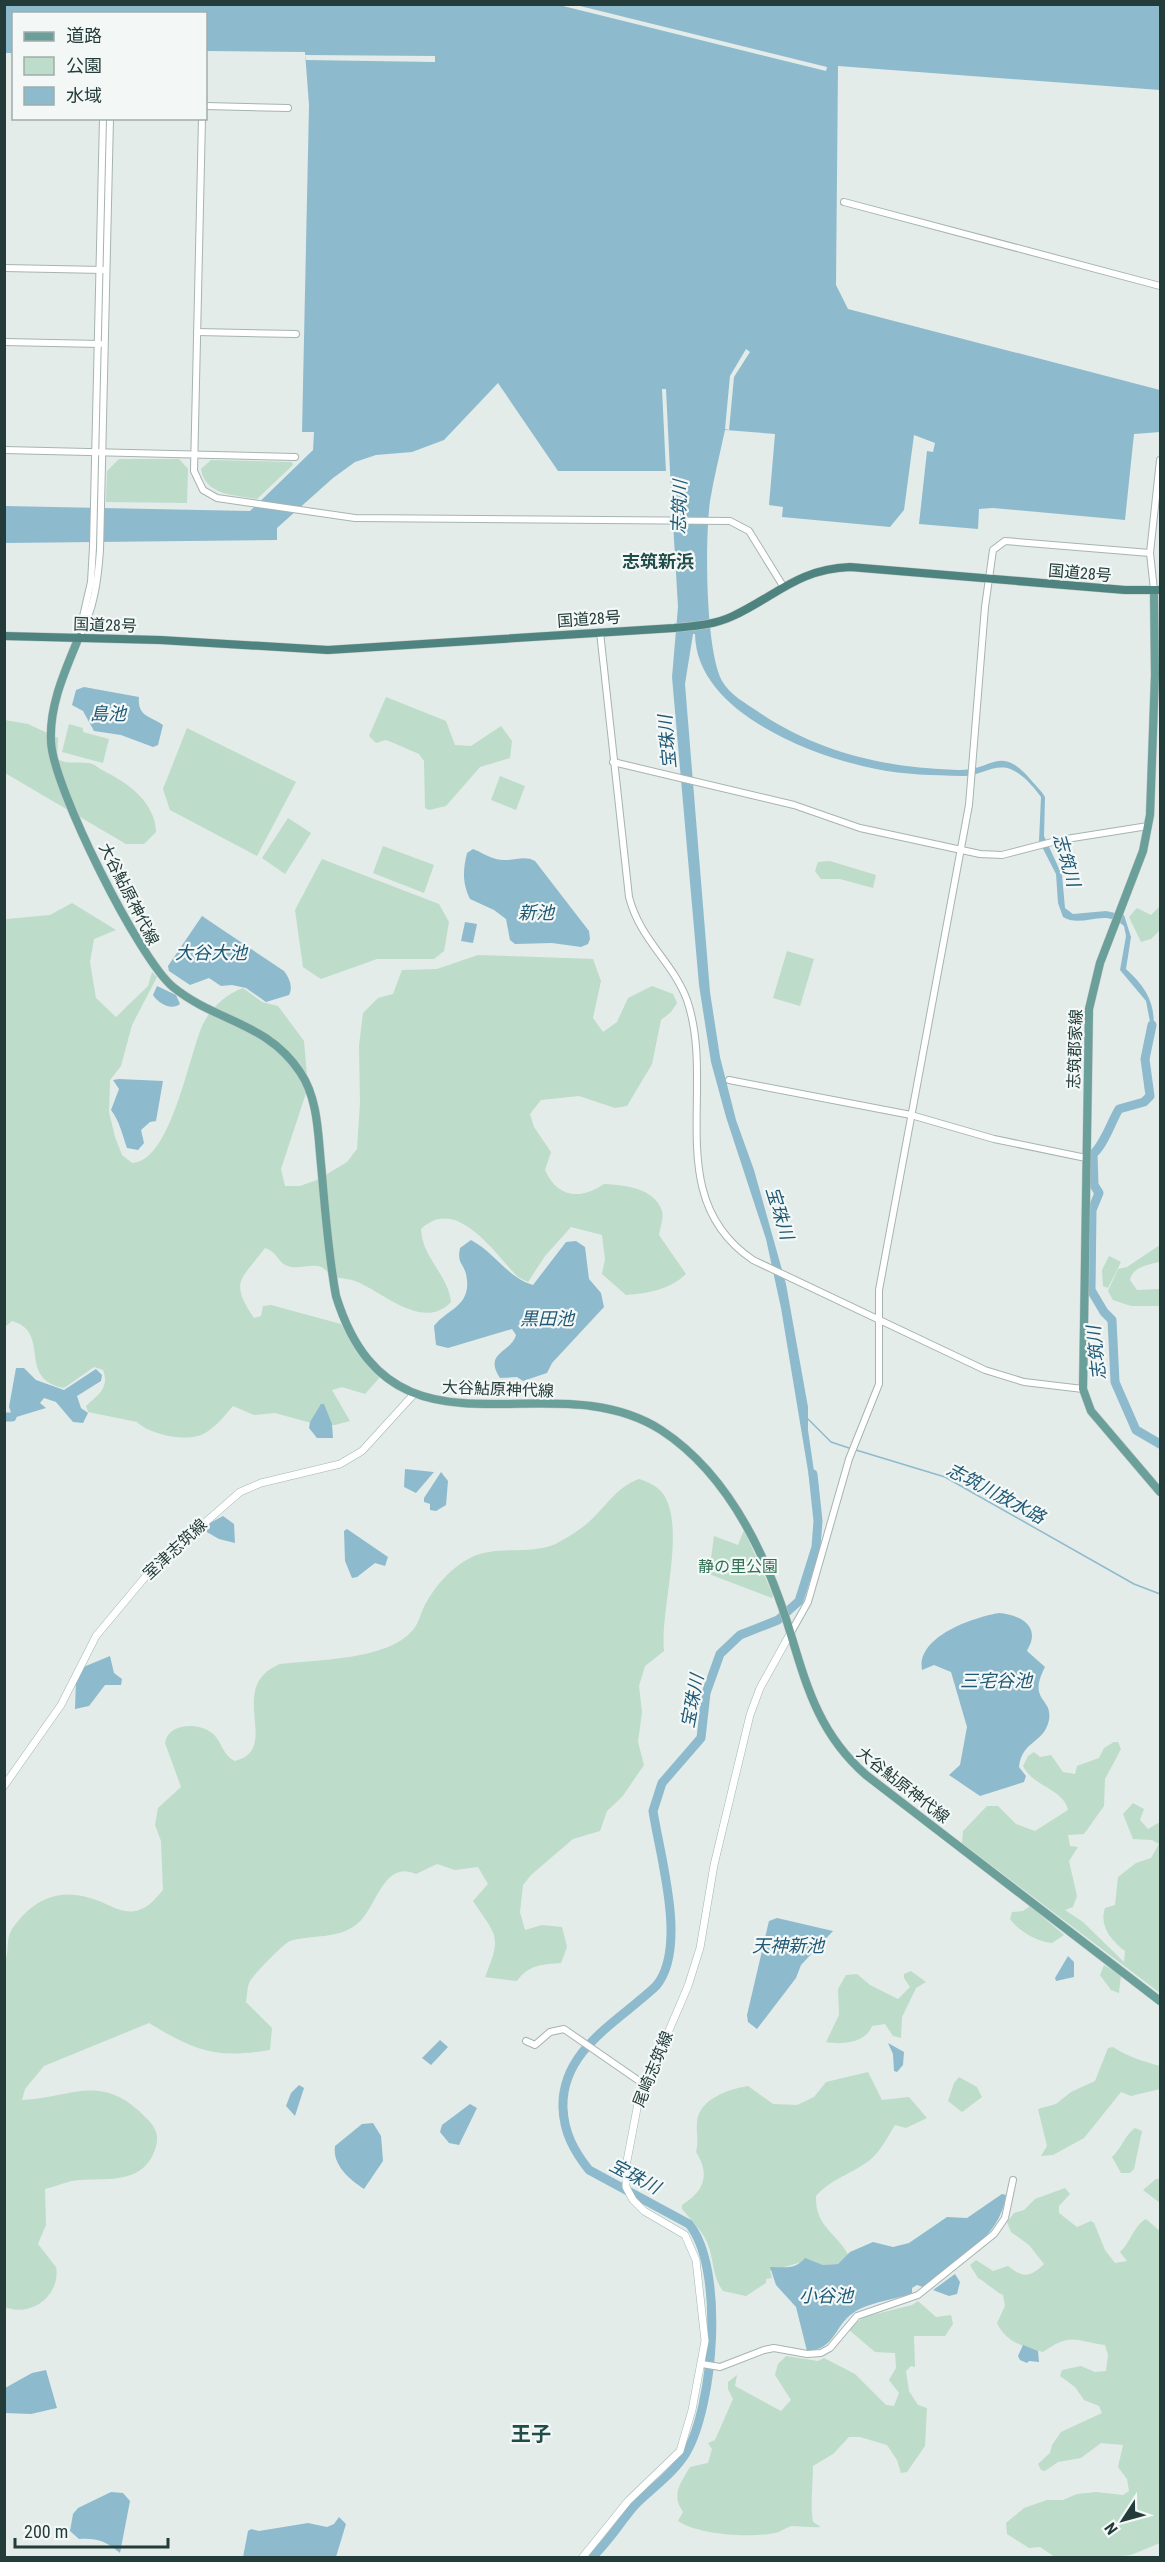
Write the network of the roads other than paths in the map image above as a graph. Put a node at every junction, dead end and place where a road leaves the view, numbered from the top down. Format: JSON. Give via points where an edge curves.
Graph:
{"nodes":[{"id":1,"x":207,"y":106,"type":"edge"},
{"id":2,"x":288,"y":108,"type":"dead end"},
{"id":3,"x":103,"y":120,"type":"edge"},
{"id":4,"x":110,"y":120,"type":"edge"},
{"id":5,"x":202,"y":120,"type":"edge"},
{"id":6,"x":844,"y":202,"type":"dead end"},
{"id":7,"x":4,"y":268,"type":"edge"},
{"id":8,"x":102,"y":271,"type":"junction"},
{"id":9,"x":1161,"y":286,"type":"edge"},
{"id":10,"x":198,"y":332,"type":"junction"},
{"id":11,"x":296,"y":334,"type":"dead end"},
{"id":12,"x":4,"y":342,"type":"edge"},
{"id":13,"x":100,"y":344,"type":"junction"},
{"id":14,"x":4,"y":450,"type":"edge"},
{"id":15,"x":98,"y":452,"type":"junction"},
{"id":16,"x":195,"y":454,"type":"junction"},
{"id":17,"x":295,"y":457,"type":"dead end"},
{"id":18,"x":1161,"y":459,"type":"edge"},
{"id":19,"x":1150,"y":553,"type":"junction"},
{"id":20,"x":989,"y":579,"type":"junction"},
{"id":21,"x":783,"y":586,"type":"junction"},
{"id":22,"x":1157,"y":590,"type":"edge"},
{"id":23,"x":600,"y":632,"type":"junction"},
{"id":24,"x":4,"y":636,"type":"edge"},
{"id":25,"x":79,"y":637,"type":"junction"},
{"id":26,"x":613,"y":762,"type":"junction"},
{"id":27,"x":1148,"y":826,"type":"junction"},
{"id":28,"x":961,"y":851,"type":"junction"},
{"id":29,"x":729,"y":1080,"type":"dead end"},
{"id":30,"x":911,"y":1115,"type":"junction"},
{"id":31,"x":1086,"y":1158,"type":"junction"},
{"id":32,"x":877,"y":1319,"type":"junction"},
{"id":33,"x":1083,"y":1389,"type":"junction"},
{"id":34,"x":414,"y":1394,"type":"junction"},
{"id":35,"x":1161,"y":1492,"type":"edge"},
{"id":36,"x":790,"y":1634,"type":"junction"},
{"id":37,"x":4,"y":1786,"type":"edge"},
{"id":38,"x":1161,"y":2001,"type":"edge"},
{"id":39,"x":526,"y":2041,"type":"dead end"},
{"id":40,"x":645,"y":2085,"type":"junction"},
{"id":41,"x":1013,"y":2180,"type":"dead end"},
{"id":42,"x":704,"y":2364,"type":"junction"},
{"id":43,"x":582,"y":2558,"type":"edge"}],
"edges":[{"from":1,"to":2,"type":"street"},
{"from":3,"to":8,"type":"street"},
{"from":4,"to":8,"type":"street"},
{"from":5,"to":10,"type":"street"},
{"from":6,"to":9,"type":"street"},
{"from":7,"to":8,"type":"street"},
{"from":8,"to":13,"type":"street"},
{"from":10,"to":11,"type":"street"},
{"from":10,"to":16,"type":"street"},
{"from":12,"to":13,"type":"street"},
{"from":13,"to":15,"type":"street"},
{"from":14,"to":15,"type":"street"},
{"from":15,"to":16,"type":"street"},
{"from":15,"to":25,"type":"street","via":[[94,598]]},
{"from":16,"to":17,"type":"street"},
{"from":16,"to":21,"type":"street","via":[[195,478],[202,490],[217,498],[355,518],[730,521],[745,527]]},
{"from":18,"to":19,"type":"street"},
{"from":19,"to":20,"type":"street","via":[[1005,542],[993,550]]},
{"from":19,"to":22,"type":"street"},
{"from":20,"to":21,"type":"highway","name":"国道28号","via":[[850,567],[812,572]]},
{"from":20,"to":22,"type":"highway","name":"国道28号"},
{"from":20,"to":28,"type":"street","via":[[975,764]]},
{"from":21,"to":23,"type":"highway","name":"国道28号","via":[[735,615],[711,624]]},
{"from":22,"to":27,"type":"main road","name":"志筑郡家線"},
{"from":23,"to":25,"type":"highway","name":"国道28号","via":[[328,650]]},
{"from":23,"to":26,"type":"street"},
{"from":24,"to":25,"type":"highway","name":"国道28号"},
{"from":25,"to":34,"type":"main road","name":"大谷鮎原神代線","via":[[52,716],[52,759],[62,788],[152,964],[188,998],[271,1040],[302,1074],[315,1113],[334,1284],[345,1322],[377,1369]]},
{"from":26,"to":28,"type":"street","via":[[794,805],[860,828]]},
{"from":26,"to":32,"type":"street","via":[[631,906],[644,934],[682,989],[692,1022],[699,1165],[712,1218],[744,1254]]},
{"from":27,"to":28,"type":"street","via":[[1002,855]]},
{"from":27,"to":31,"type":"main road","name":"志筑郡家線","via":[[1143,851],[1097,972],[1089,1009]]},
{"from":28,"to":30,"type":"street"},
{"from":29,"to":30,"type":"street"},
{"from":30,"to":31,"type":"street","via":[[994,1139]]},
{"from":30,"to":32,"type":"street"},
{"from":31,"to":33,"type":"main road","name":"志筑郡家線"},
{"from":32,"to":33,"type":"street","via":[[994,1374]]},
{"from":32,"to":36,"type":"street","via":[[879,1384],[855,1441],[808,1602]]},
{"from":33,"to":35,"type":"main road","name":"志筑郡家線","via":[[1091,1411]]},
{"from":34,"to":36,"type":"main road","name":"大谷鮎原神代線","via":[[461,1404],[587,1406],[633,1416],[661,1431],[698,1462],[732,1503],[755,1543]]},
{"from":34,"to":37,"type":"main road","name":"室津志筑線","via":[[362,1451],[340,1464],[261,1483],[240,1492],[151,1570],[96,1636],[62,1705]]},
{"from":36,"to":38,"type":"main road","name":"大谷鮎原神代線","via":[[819,1717],[852,1763]]},
{"from":36,"to":40,"type":"main road","name":"尾崎志筑線","via":[[750,1714],[714,1864],[700,1947],[688,1986]]},
{"from":39,"to":40,"type":"street","via":[[535,2045],[556,2028],[564,2029]]},
{"from":40,"to":42,"type":"main road","name":"尾崎志筑線","via":[[626,2166],[626,2187],[644,2211],[678,2229],[692,2246],[705,2326]]},
{"from":41,"to":42,"type":"street","via":[[1000,2228],[918,2295],[857,2316],[830,2348],[821,2353],[764,2350],[714,2367]]},
{"from":42,"to":43,"type":"main road","name":"尾崎志筑線","via":[[680,2451],[628,2501]]}]}
